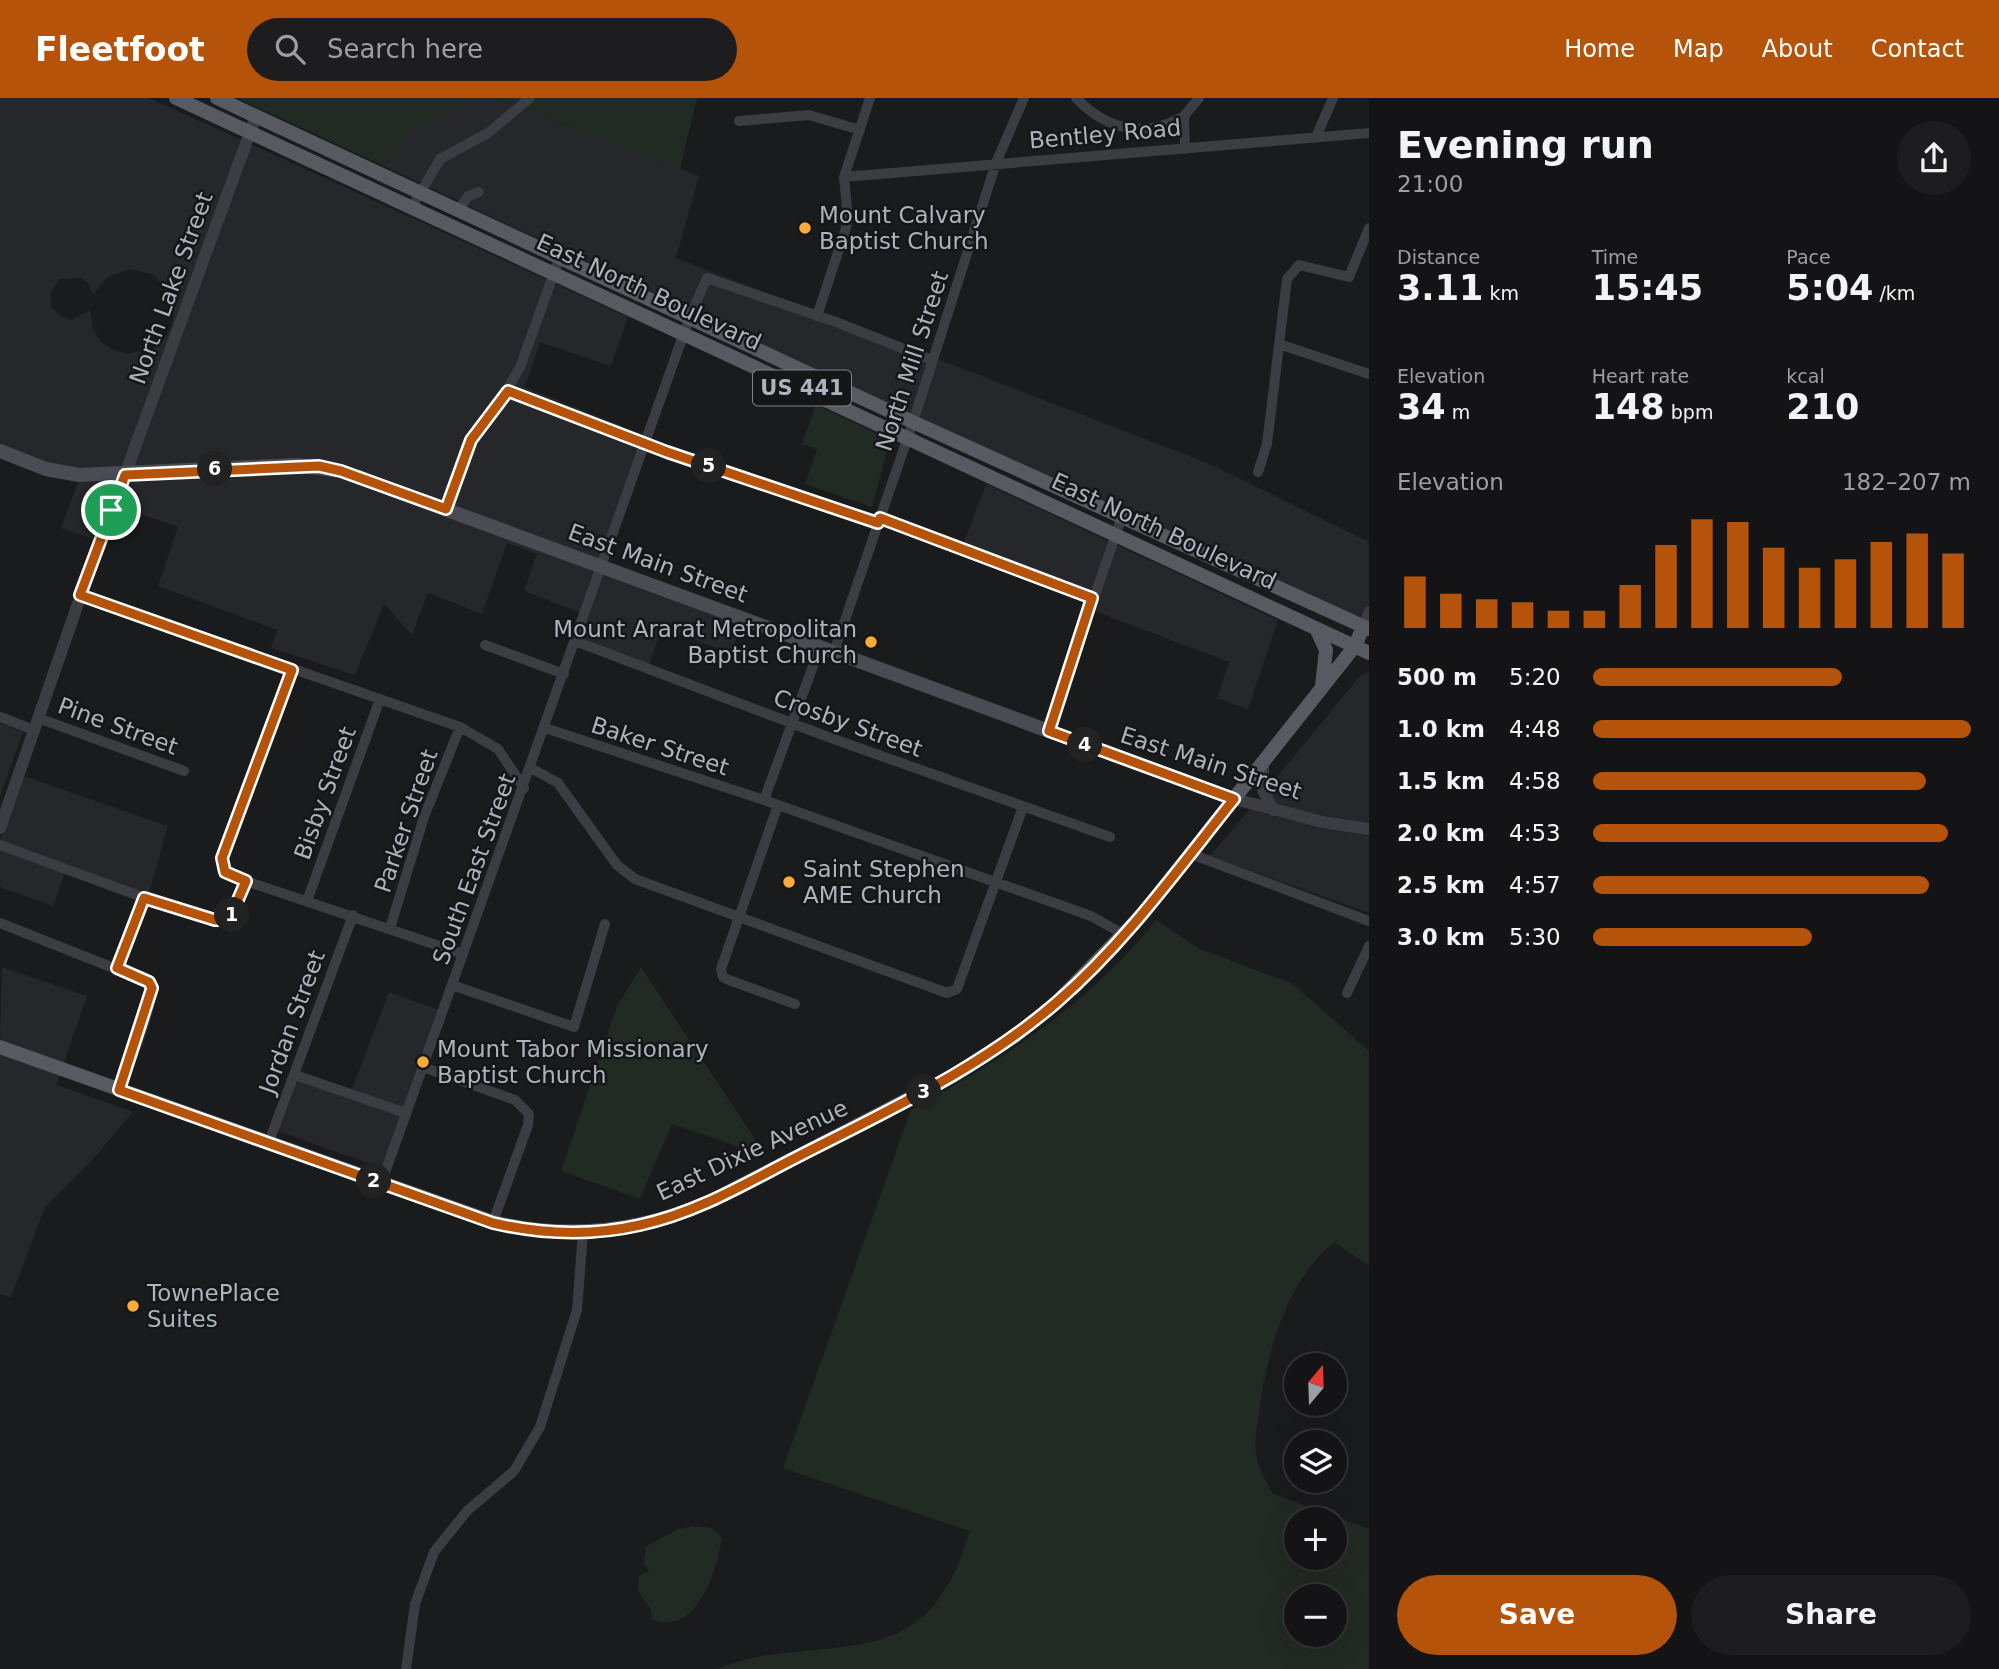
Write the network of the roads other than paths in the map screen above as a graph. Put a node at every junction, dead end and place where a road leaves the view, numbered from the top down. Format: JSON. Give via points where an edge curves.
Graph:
{"nodes":[{"id":1,"x":176,"y":98,"type":"edge"},
{"id":2,"x":218,"y":98,"type":"edge"},
{"id":3,"x":530,"y":98,"type":"edge"},
{"id":4,"x":870,"y":98,"type":"edge"},
{"id":5,"x":1024,"y":98,"type":"edge"},
{"id":6,"x":1076,"y":98,"type":"edge"},
{"id":7,"x":1199,"y":98,"type":"edge"},
{"id":8,"x":1333,"y":98,"type":"edge"},
{"id":9,"x":256,"y":116,"type":"junction"},
{"id":10,"x":1184,"y":116,"type":"junction"},
{"id":11,"x":739,"y":121,"type":"dead end"},
{"id":12,"x":860,"y":131,"type":"junction"},
{"id":13,"x":249,"y":132,"type":"junction"},
{"id":14,"x":1369,"y":133,"type":"edge"},
{"id":15,"x":1316,"y":137,"type":"junction"},
{"id":16,"x":1185,"y":147,"type":"junction"},
{"id":17,"x":996,"y":163,"type":"junction"},
{"id":18,"x":844,"y":177,"type":"junction"},
{"id":19,"x":419,"y":191,"type":"junction"},
{"id":20,"x":479,"y":192,"type":"dead end"},
{"id":21,"x":412,"y":207,"type":"junction"},
{"id":22,"x":459,"y":210,"type":"junction"},
{"id":23,"x":1369,"y":228,"type":"edge"},
{"id":24,"x":560,"y":256,"type":"junction"},
{"id":25,"x":554,"y":274,"type":"junction"},
{"id":26,"x":690,"y":316,"type":"junction"},
{"id":27,"x":817,"y":316,"type":"junction"},
{"id":28,"x":684,"y":334,"type":"junction"},
{"id":29,"x":1279,"y":344,"type":"junction"},
{"id":30,"x":932,"y":360,"type":"junction"},
{"id":31,"x":1369,"y":374,"type":"edge"},
{"id":32,"x":508,"y":391,"type":"junction"},
{"id":33,"x":914,"y":422,"type":"junction"},
{"id":34,"x":908,"y":437,"type":"junction"},
{"id":35,"x":646,"y":444,"type":"junction"},
{"id":36,"x":0,"y":451,"type":"edge"},
{"id":37,"x":1258,"y":472,"type":"dead end"},
{"id":38,"x":125,"y":475,"type":"junction"},
{"id":39,"x":446,"y":509,"type":"junction"},
{"id":40,"x":1122,"y":516,"type":"junction"},
{"id":41,"x":879,"y":521,"type":"junction"},
{"id":42,"x":1115,"y":533,"type":"junction"},
{"id":43,"x":602,"y":567,"type":"junction"},
{"id":44,"x":80,"y":595,"type":"junction"},
{"id":45,"x":1092,"y":598,"type":"junction"},
{"id":46,"x":1369,"y":611,"type":"edge"},
{"id":47,"x":1315,"y":627,"type":"junction"},
{"id":48,"x":1366,"y":628,"type":"edge"},
{"id":49,"x":575,"y":641,"type":"junction"},
{"id":50,"x":485,"y":645,"type":"dead end"},
{"id":51,"x":1355,"y":646,"type":"junction"},
{"id":52,"x":827,"y":650,"type":"junction"},
{"id":53,"x":1369,"y":653,"type":"edge"},
{"id":54,"x":292,"y":670,"type":"junction"},
{"id":55,"x":564,"y":674,"type":"junction"},
{"id":56,"x":1321,"y":689,"type":"junction"},
{"id":57,"x":380,"y":699,"type":"junction"},
{"id":58,"x":0,"y":717,"type":"edge"},
{"id":59,"x":36,"y":724,"type":"junction"},
{"id":60,"x":793,"y":724,"type":"junction"},
{"id":61,"x":460,"y":727,"type":"junction"},
{"id":62,"x":545,"y":728,"type":"junction"},
{"id":63,"x":1049,"y":731,"type":"junction"},
{"id":64,"x":1263,"y":762,"type":"junction"},
{"id":65,"x":531,"y":768,"type":"junction"},
{"id":66,"x":184,"y":771,"type":"dead end"},
{"id":67,"x":524,"y":788,"type":"junction"},
{"id":68,"x":1234,"y":799,"type":"junction"},
{"id":69,"x":764,"y":800,"type":"junction"},
{"id":70,"x":778,"y":805,"type":"junction"},
{"id":71,"x":1023,"y":807,"type":"junction"},
{"id":72,"x":1273,"y":810,"type":"junction"},
{"id":73,"x":0,"y":828,"type":"edge"},
{"id":74,"x":1369,"y":829,"type":"edge"},
{"id":75,"x":1110,"y":837,"type":"dead end"},
{"id":76,"x":0,"y":845,"type":"edge"},
{"id":77,"x":1191,"y":854,"type":"junction"},
{"id":78,"x":246,"y":881,"type":"junction"},
{"id":79,"x":996,"y":883,"type":"junction"},
{"id":80,"x":144,"y":898,"type":"junction"},
{"id":81,"x":307,"y":901,"type":"junction"},
{"id":82,"x":353,"y":915,"type":"junction"},
{"id":83,"x":739,"y":916,"type":"junction"},
{"id":84,"x":1369,"y":922,"type":"edge"},
{"id":85,"x":0,"y":923,"type":"edge"},
{"id":86,"x":605,"y":924,"type":"dead end"},
{"id":87,"x":390,"y":928,"type":"junction"},
{"id":88,"x":1125,"y":935,"type":"junction"},
{"id":89,"x":1369,"y":946,"type":"edge"},
{"id":90,"x":463,"y":954,"type":"junction"},
{"id":91,"x":117,"y":968,"type":"junction"},
{"id":92,"x":452,"y":985,"type":"junction"},
{"id":93,"x":1347,"y":993,"type":"dead end"},
{"id":94,"x":795,"y":1004,"type":"dead end"},
{"id":95,"x":0,"y":1047,"type":"edge"},
{"id":96,"x":423,"y":1067,"type":"junction"},
{"id":97,"x":295,"y":1075,"type":"junction"},
{"id":98,"x":119,"y":1090,"type":"junction"},
{"id":99,"x":406,"y":1113,"type":"junction"},
{"id":100,"x":269,"y":1142,"type":"junction"},
{"id":101,"x":381,"y":1184,"type":"junction"},
{"id":102,"x":493,"y":1223,"type":"junction"},
{"id":103,"x":583,"y":1232,"type":"junction"},
{"id":104,"x":406,"y":1669,"type":"edge"}],
"edges":[{"from":1,"to":13,"type":"main road","name":"East North Boulevard","number":"US 441"},
{"from":2,"to":9,"type":"main road","name":"East North Boulevard","number":"US 441"},
{"from":3,"to":19,"type":"street","via":[[488,133],[440,159]]},
{"from":4,"to":12,"type":"street"},
{"from":5,"to":17,"type":"street","name":"North Mill Street"},
{"from":6,"to":10,"type":"street","via":[[1097,115],[1138,130],[1158,128]]},
{"from":7,"to":10,"type":"street"},
{"from":8,"to":15,"type":"street"},
{"from":9,"to":13,"type":"street","name":"North Lake Street"},
{"from":9,"to":19,"type":"main road","name":"East North Boulevard","number":"US 441"},
{"from":10,"to":16,"type":"street"},
{"from":11,"to":12,"type":"street","via":[[809,115]]},
{"from":12,"to":18,"type":"street"},
{"from":13,"to":21,"type":"main road","name":"East North Boulevard","number":"US 441"},
{"from":13,"to":38,"type":"street","name":"North Lake Street"},
{"from":14,"to":15,"type":"street","name":"Bentley Road"},
{"from":15,"to":16,"type":"street","name":"Bentley Road"},
{"from":16,"to":17,"type":"street","name":"Bentley Road"},
{"from":17,"to":18,"type":"street","name":"Bentley Road"},
{"from":17,"to":30,"type":"street","name":"North Mill Street"},
{"from":18,"to":27,"type":"street","via":[[848,218]]},
{"from":19,"to":21,"type":"street"},
{"from":19,"to":22,"type":"main road","name":"East North Boulevard","number":"US 441"},
{"from":20,"to":22,"type":"street","via":[[468,196]]},
{"from":21,"to":25,"type":"main road","name":"East North Boulevard","number":"US 441"},
{"from":22,"to":24,"type":"main road","name":"East North Boulevard","number":"US 441"},
{"from":23,"to":29,"type":"street","via":[[1349,277],[1308,266],[1292,270]]},
{"from":24,"to":25,"type":"street"},
{"from":24,"to":26,"type":"main road","name":"East North Boulevard","number":"US 441"},
{"from":25,"to":28,"type":"main road","name":"East North Boulevard","number":"US 441"},
{"from":25,"to":32,"type":"street"},
{"from":26,"to":27,"type":"street","name":"South East Street","via":[[707,278]]},
{"from":26,"to":28,"type":"street","name":"South East Street"},
{"from":26,"to":33,"type":"main road","name":"East North Boulevard","number":"US 441"},
{"from":27,"to":30,"type":"street"},
{"from":28,"to":34,"type":"main road","name":"East North Boulevard","number":"US 441"},
{"from":28,"to":35,"type":"street","name":"South East Street"},
{"from":29,"to":31,"type":"street"},
{"from":29,"to":37,"type":"street"},
{"from":30,"to":33,"type":"street","name":"North Mill Street"},
{"from":32,"to":35,"type":"street"},
{"from":32,"to":39,"type":"street","via":[[471,440]]},
{"from":33,"to":34,"type":"street","name":"North Mill Street"},
{"from":33,"to":40,"type":"main road","name":"East North Boulevard","number":"US 441"},
{"from":34,"to":41,"type":"street","name":"North Mill Street"},
{"from":34,"to":42,"type":"main road","name":"East North Boulevard","number":"US 441"},
{"from":35,"to":41,"type":"street"},
{"from":35,"to":43,"type":"street","name":"South East Street"},
{"from":36,"to":38,"type":"main road","name":"East Main Street","via":[[63,473]]},
{"from":38,"to":39,"type":"main road","name":"East Main Street","via":[[319,466]]},
{"from":38,"to":44,"type":"street","name":"North Lake Street"},
{"from":39,"to":43,"type":"main road","name":"East Main Street"},
{"from":40,"to":42,"type":"street"},
{"from":40,"to":48,"type":"main road","name":"East North Boulevard","number":"US 441"},
{"from":41,"to":45,"type":"street"},
{"from":41,"to":52,"type":"street","name":"North Mill Street"},
{"from":42,"to":45,"type":"street"},
{"from":42,"to":47,"type":"main road","name":"East North Boulevard","number":"US 441"},
{"from":43,"to":49,"type":"street","name":"South East Street"},
{"from":43,"to":52,"type":"main road","name":"East Main Street"},
{"from":44,"to":54,"type":"street"},
{"from":44,"to":59,"type":"street","name":"North Lake Street"},
{"from":45,"to":63,"type":"street"},
{"from":46,"to":48,"type":"street"},
{"from":47,"to":51,"type":"main road","name":"East North Boulevard","number":"US 441"},
{"from":47,"to":56,"type":"main road","via":[[1326,650]]},
{"from":48,"to":51,"type":"main road","name":"East Dixie Avenue"},
{"from":49,"to":55,"type":"street","name":"South East Street"},
{"from":49,"to":60,"type":"street","name":"Crosby Street"},
{"from":50,"to":55,"type":"street"},
{"from":51,"to":53,"type":"main road","name":"East North Boulevard","number":"US 441"},
{"from":51,"to":56,"type":"main road","name":"East Dixie Avenue"},
{"from":52,"to":60,"type":"street","name":"North Mill Street"},
{"from":52,"to":63,"type":"main road","name":"East Main Street"},
{"from":54,"to":57,"type":"street"},
{"from":54,"to":78,"type":"street","via":[[222,858],[225,872]]},
{"from":55,"to":62,"type":"street","name":"South East Street"},
{"from":56,"to":64,"type":"main road","name":"East Dixie Avenue"},
{"from":57,"to":61,"type":"street"},
{"from":57,"to":81,"type":"street","name":"Bisby Street"},
{"from":58,"to":59,"type":"street","name":"Pine Street"},
{"from":59,"to":66,"type":"street","name":"Pine Street"},
{"from":59,"to":73,"type":"street","name":"North Lake Street"},
{"from":60,"to":69,"type":"street","name":"North Mill Street"},
{"from":60,"to":71,"type":"street","name":"Crosby Street"},
{"from":61,"to":67,"type":"street","via":[[498,749]]},
{"from":61,"to":87,"type":"street","name":"Parker Street","via":[[410,859]]},
{"from":62,"to":65,"type":"street","name":"South East Street"},
{"from":62,"to":69,"type":"street","name":"Baker Street"},
{"from":63,"to":68,"type":"main road","name":"East Main Street"},
{"from":64,"to":68,"type":"main road","name":"East Dixie Avenue"},
{"from":64,"to":72,"type":"street","via":[[1263,790]]},
{"from":65,"to":67,"type":"street","name":"South East Street"},
{"from":65,"to":83,"type":"street","via":[[558,783],[617,865],[635,879]]},
{"from":67,"to":90,"type":"street","name":"South East Street"},
{"from":68,"to":72,"type":"street","name":"East Main Street"},
{"from":68,"to":77,"type":"main road","name":"East Dixie Avenue"},
{"from":69,"to":70,"type":"street","name":"Baker Street"},
{"from":70,"to":79,"type":"street"},
{"from":70,"to":83,"type":"street"},
{"from":71,"to":75,"type":"street","name":"Crosby Street"},
{"from":71,"to":79,"type":"street"},
{"from":72,"to":74,"type":"street","name":"East Main Street"},
{"from":76,"to":80,"type":"street"},
{"from":77,"to":84,"type":"street"},
{"from":77,"to":88,"type":"main road","name":"East Dixie Avenue"},
{"from":78,"to":80,"type":"street","via":[[231,916],[223,921]]},
{"from":78,"to":81,"type":"street"},
{"from":79,"to":83,"type":"street","via":[[957,989],[947,993]]},
{"from":79,"to":88,"type":"street","via":[[1091,916]]},
{"from":80,"to":91,"type":"street"},
{"from":81,"to":82,"type":"street"},
{"from":82,"to":87,"type":"street"},
{"from":82,"to":97,"type":"street","name":"Jordan Street"},
{"from":83,"to":94,"type":"street","via":[[721,969],[723,977]]},
{"from":85,"to":91,"type":"street"},
{"from":86,"to":92,"type":"street","via":[[574,1027]]},
{"from":87,"to":90,"type":"street"},
{"from":88,"to":103,"type":"main road","name":"East Dixie Avenue","via":[[1032,1023],[936,1086],[689,1210],[638,1226]]},
{"from":89,"to":93,"type":"street"},
{"from":90,"to":92,"type":"street","name":"South East Street"},
{"from":91,"to":98,"type":"street","via":[[149,982],[152,988]]},
{"from":92,"to":96,"type":"street","name":"South East Street"},
{"from":95,"to":98,"type":"main road","name":"East Dixie Avenue"},
{"from":96,"to":99,"type":"street","name":"South East Street"},
{"from":96,"to":102,"type":"street","via":[[514,1100],[529,1114]]},
{"from":97,"to":99,"type":"street"},
{"from":97,"to":100,"type":"street","name":"Jordan Street"},
{"from":98,"to":100,"type":"main road","name":"East Dixie Avenue"},
{"from":99,"to":101,"type":"street","name":"South East Street"},
{"from":100,"to":101,"type":"main road","name":"East Dixie Avenue"},
{"from":101,"to":102,"type":"main road","name":"East Dixie Avenue"},
{"from":102,"to":103,"type":"main road","name":"East Dixie Avenue"},
{"from":103,"to":104,"type":"street","via":[[577,1310],[540,1427],[514,1471],[467,1511],[434,1552],[415,1604]]}]}
